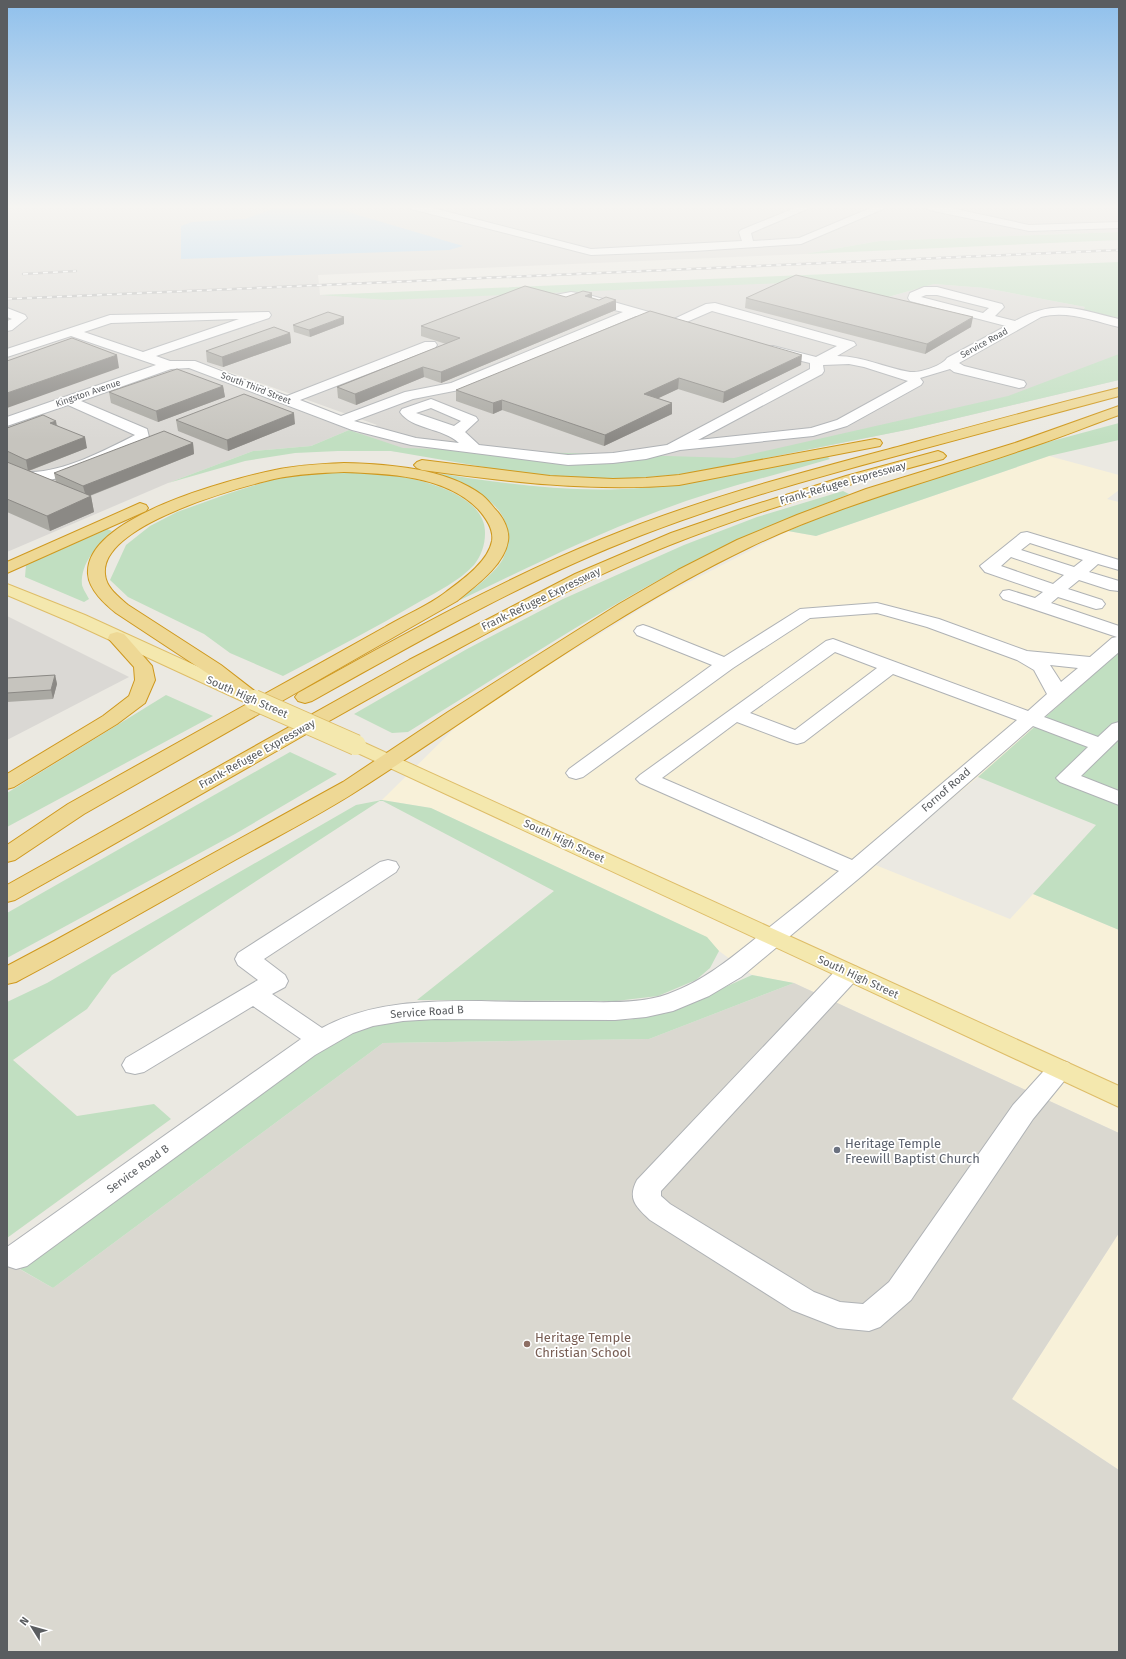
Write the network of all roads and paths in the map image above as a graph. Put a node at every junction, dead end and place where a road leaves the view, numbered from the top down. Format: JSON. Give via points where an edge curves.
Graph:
{"nodes":[{"id":1,"x":549,"y":300,"type":"edge"},
{"id":2,"x":7,"y":312,"type":"edge"},
{"id":3,"x":635,"y":312,"type":"junction"},
{"id":4,"x":986,"y":317,"type":"junction"},
{"id":5,"x":675,"y":323,"type":"junction"},
{"id":6,"x":1119,"y":323,"type":"edge"},
{"id":7,"x":1017,"y":325,"type":"junction"},
{"id":8,"x":7,"y":327,"type":"edge"},
{"id":9,"x":699,"y":330,"type":"edge"},
{"id":10,"x":71,"y":332,"type":"junction"},
{"id":11,"x":430,"y":345,"type":"edge"},
{"id":12,"x":760,"y":346,"type":"edge"},
{"id":13,"x":7,"y":353,"type":"edge"},
{"id":14,"x":143,"y":356,"type":"junction"},
{"id":15,"x":816,"y":362,"type":"junction"},
{"id":16,"x":169,"y":365,"type":"junction"},
{"id":17,"x":955,"y":366,"type":"junction"},
{"id":18,"x":911,"y":376,"type":"junction"},
{"id":19,"x":1019,"y":384,"type":"dead end"},
{"id":20,"x":454,"y":387,"type":"junction"},
{"id":21,"x":1119,"y":392,"type":"edge"},
{"id":22,"x":68,"y":400,"type":"junction"},
{"id":23,"x":288,"y":400,"type":"junction"},
{"id":24,"x":431,"y":403,"type":"junction"},
{"id":25,"x":1119,"y":409,"type":"edge"},
{"id":26,"x":8,"y":421,"type":"edge"},
{"id":27,"x":341,"y":421,"type":"junction"},
{"id":28,"x":997,"y":424,"type":"junction"},
{"id":29,"x":456,"y":432,"type":"junction"},
{"id":30,"x":473,"y":448,"type":"junction"},
{"id":31,"x":672,"y":448,"type":"junction"},
{"id":32,"x":7,"y":471,"type":"edge"},
{"id":33,"x":1009,"y":551,"type":"junction"},
{"id":34,"x":1095,"y":558,"type":"junction"},
{"id":35,"x":1119,"y":565,"type":"edge"},
{"id":36,"x":7,"y":568,"type":"edge"},
{"id":37,"x":1077,"y":573,"type":"junction"},
{"id":38,"x":1116,"y":586,"type":"dead end"},
{"id":39,"x":7,"y":588,"type":"edge"},
{"id":40,"x":1056,"y":590,"type":"junction"},
{"id":41,"x":1010,"y":595,"type":"dead end"},
{"id":42,"x":1096,"y":604,"type":"dead end"},
{"id":43,"x":1038,"y":605,"type":"junction"},
{"id":44,"x":643,"y":631,"type":"dead end"},
{"id":45,"x":1119,"y":632,"type":"edge"},
{"id":46,"x":117,"y":638,"type":"junction"},
{"id":47,"x":1119,"y":642,"type":"edge"},
{"id":48,"x":1024,"y":656,"type":"junction"},
{"id":49,"x":1095,"y":663,"type":"junction"},
{"id":50,"x":726,"y":664,"type":"junction"},
{"id":51,"x":892,"y":666,"type":"junction"},
{"id":52,"x":206,"y":672,"type":"junction"},
{"id":53,"x":1058,"y":696,"type":"junction"},
{"id":54,"x":735,"y":714,"type":"junction"},
{"id":55,"x":1032,"y":718,"type":"junction"},
{"id":56,"x":1119,"y":728,"type":"edge"},
{"id":57,"x":1102,"y":745,"type":"junction"},
{"id":58,"x":389,"y":760,"type":"junction"},
{"id":59,"x":576,"y":773,"type":"dead end"},
{"id":60,"x":7,"y":783,"type":"edge"},
{"id":61,"x":1119,"y":799,"type":"edge"},
{"id":62,"x":7,"y":855,"type":"edge"},
{"id":63,"x":7,"y":859,"type":"edge"},
{"id":64,"x":388,"y":867,"type":"dead end"},
{"id":65,"x":855,"y":870,"type":"junction"},
{"id":66,"x":7,"y":895,"type":"edge"},
{"id":67,"x":772,"y":937,"type":"junction"},
{"id":68,"x":848,"y":973,"type":"junction"},
{"id":69,"x":7,"y":976,"type":"edge"},
{"id":70,"x":254,"y":994,"type":"junction"},
{"id":71,"x":320,"y":1039,"type":"junction"},
{"id":72,"x":135,"y":1065,"type":"dead end"},
{"id":73,"x":1060,"y":1070,"type":"junction"},
{"id":74,"x":1119,"y":1097,"type":"edge"},
{"id":75,"x":16,"y":1257,"type":"dead end"}],
"edges":[{"from":1,"to":3,"type":"street","via":[[571,296]]},
{"from":2,"to":8,"type":"street","via":[[21,318]]},
{"from":3,"to":5,"type":"street"},
{"from":3,"to":20,"type":"street"},
{"from":4,"to":4,"type":"street","via":[[918,300],[914,296],[924,291],[937,291],[998,307]]},
{"from":4,"to":7,"type":"street"},
{"from":5,"to":9,"type":"street"},
{"from":5,"to":15,"type":"street","via":[[715,307],[849,344]]},
{"from":6,"to":7,"type":"street","name":"Service Road","via":[[1059,310],[1037,314]]},
{"from":7,"to":17,"type":"street","name":"Service Road","via":[[952,361]]},
{"from":10,"to":13,"type":"street"},
{"from":10,"to":14,"type":"street"},
{"from":10,"to":14,"type":"street","via":[[110,318],[265,315]]},
{"from":11,"to":23,"type":"street"},
{"from":12,"to":15,"type":"street"},
{"from":14,"to":16,"type":"street"},
{"from":15,"to":18,"type":"street","via":[[849,360]]},
{"from":15,"to":31,"type":"street","via":[[817,371]]},
{"from":16,"to":22,"type":"street","name":"Kingston Avenue"},
{"from":16,"to":23,"type":"street","name":"South Third Street","via":[[185,363],[198,366]]},
{"from":17,"to":18,"type":"street","name":"Service Road"},
{"from":17,"to":19,"type":"street"},
{"from":18,"to":31,"type":"street","via":[[916,382],[842,423],[813,432]]},
{"from":20,"to":24,"type":"street","via":[[452,393]]},
{"from":20,"to":27,"type":"street","via":[[410,395]]},
{"from":21,"to":28,"type":"highway","name":"Frank-Refugee Expressway"},
{"from":22,"to":26,"type":"street","name":"Kingston Avenue"},
{"from":22,"to":32,"type":"street","via":[[142,432],[142,437],[122,448],[54,474],[31,477]]},
{"from":23,"to":27,"type":"street","name":"South Third Street"},
{"from":24,"to":29,"type":"street","via":[[471,420]]},
{"from":24,"to":29,"type":"street","via":[[407,412],[410,416]]},
{"from":25,"to":58,"type":"highway","via":[[1020,446],[872,492],[743,544],[625,608]]},
{"from":25,"to":66,"type":"highway","name":"Frank-Refugee Expressway","via":[[851,479],[677,537],[581,578],[416,664]]},
{"from":27,"to":30,"type":"street","name":"South Third Street","via":[[416,442]]},
{"from":28,"to":36,"type":"highway","via":[[936,430],[807,457],[648,484],[606,485],[534,481],[358,458],[289,461],[257,466],[178,492]]},
{"from":28,"to":63,"type":"highway","name":"Frank-Refugee Expressway","via":[[733,497],[654,524],[552,567],[354,670]]},
{"from":29,"to":30,"type":"street"},
{"from":30,"to":31,"type":"street","name":"South Third Street","via":[[568,460],[613,458]]},
{"from":33,"to":34,"type":"street","via":[[1028,537]]},
{"from":33,"to":37,"type":"street"},
{"from":33,"to":40,"type":"street","via":[[990,566],[991,568]]},
{"from":34,"to":35,"type":"street"},
{"from":34,"to":37,"type":"street"},
{"from":37,"to":38,"type":"street"},
{"from":37,"to":40,"type":"street"},
{"from":39,"to":46,"type":"main road","name":"South High Street"},
{"from":40,"to":42,"type":"street"},
{"from":40,"to":43,"type":"street"},
{"from":41,"to":43,"type":"street"},
{"from":43,"to":45,"type":"street"},
{"from":44,"to":50,"type":"street"},
{"from":46,"to":52,"type":"main road","name":"South High Street"},
{"from":46,"to":60,"type":"highway","via":[[143,666],[145,680],[138,699],[110,720]]},
{"from":47,"to":49,"type":"street","name":"Fornof Road"},
{"from":48,"to":49,"type":"street"},
{"from":48,"to":50,"type":"street","via":[[933,623],[877,608],[806,613]]},
{"from":48,"to":53,"type":"street","via":[[1041,666]]},
{"from":49,"to":53,"type":"street","name":"Fornof Road"},
{"from":50,"to":59,"type":"street"},
{"from":51,"to":54,"type":"street","via":[[833,645]]},
{"from":51,"to":54,"type":"street","via":[[798,738]]},
{"from":51,"to":55,"type":"street"},
{"from":52,"to":58,"type":"main road","name":"South High Street","bridge":true,"via":[[254,700]]},
{"from":52,"to":62,"type":"highway","via":[[122,609],[101,587],[96,572],[99,559],[111,543],[138,522],[199,496],[257,478],[297,470],[353,467],[407,472],[441,482],[478,501],[496,522],[500,533],[492,558],[468,584],[451,597],[76,809]]},
{"from":53,"to":55,"type":"street","name":"Fornof Road"},
{"from":54,"to":65,"type":"street","via":[[647,779]]},
{"from":55,"to":57,"type":"street"},
{"from":55,"to":65,"type":"street","name":"Fornof Road"},
{"from":56,"to":57,"type":"street"},
{"from":57,"to":61,"type":"street","via":[[1067,778]]},
{"from":58,"to":67,"type":"main road","name":"South High Street"},
{"from":58,"to":69,"type":"highway","via":[[330,797]]},
{"from":64,"to":70,"type":"street","via":[[247,958],[276,980]]},
{"from":65,"to":67,"type":"street","name":"Fornof Road"},
{"from":67,"to":68,"type":"main road","name":"South High Street"},
{"from":67,"to":71,"type":"street","name":"Service Road B","via":[[719,980],[673,1002],[615,1011],[403,1012],[370,1018]]},
{"from":68,"to":73,"type":"main road","name":"South High Street"},
{"from":68,"to":73,"type":"street","via":[[647,1188],[647,1200],[660,1212],[803,1301],[838,1315],[869,1318],[900,1291],[1023,1112]]},
{"from":70,"to":71,"type":"street"},
{"from":70,"to":72,"type":"street"},
{"from":71,"to":75,"type":"street","name":"Service Road B"},
{"from":73,"to":74,"type":"main road","name":"South High Street"}]}
